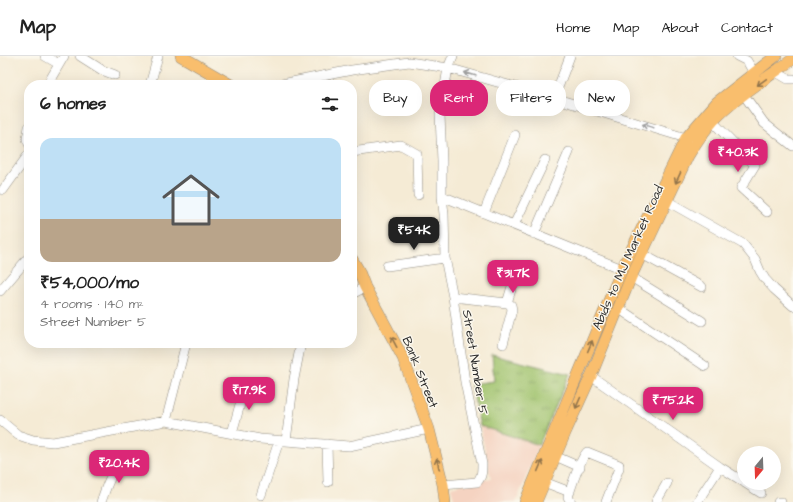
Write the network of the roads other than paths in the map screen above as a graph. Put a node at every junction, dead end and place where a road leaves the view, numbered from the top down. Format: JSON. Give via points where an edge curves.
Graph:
{"nodes":[{"id":1,"x":45,"y":56,"type":"edge"},
{"id":2,"x":64,"y":56,"type":"edge"},
{"id":3,"x":80,"y":56,"type":"edge"},
{"id":4,"x":158,"y":56,"type":"edge"},
{"id":5,"x":181,"y":56,"type":"edge"},
{"id":6,"x":391,"y":56,"type":"edge"},
{"id":7,"x":453,"y":56,"type":"edge"},
{"id":8,"x":570,"y":56,"type":"edge"},
{"id":9,"x":737,"y":56,"type":"edge"},
{"id":10,"x":776,"y":56,"type":"edge"},
{"id":11,"x":793,"y":58,"type":"edge"},
{"id":12,"x":59,"y":64,"type":"junction"},
{"id":13,"x":388,"y":65,"type":"junction"},
{"id":14,"x":448,"y":68,"type":"junction"},
{"id":15,"x":776,"y":72,"type":"junction"},
{"id":16,"x":754,"y":73,"type":"junction"},
{"id":17,"x":115,"y":75,"type":"dead end"},
{"id":18,"x":793,"y":79,"type":"edge"},
{"id":19,"x":50,"y":80,"type":"edge"},
{"id":20,"x":151,"y":80,"type":"edge"},
{"id":21,"x":222,"y":80,"type":"edge"},
{"id":22,"x":302,"y":80,"type":"edge"},
{"id":23,"x":561,"y":80,"type":"edge"},
{"id":24,"x":496,"y":82,"type":"edge"},
{"id":25,"x":744,"y":95,"type":"junction"},
{"id":26,"x":566,"y":102,"type":"edge"},
{"id":27,"x":713,"y":122,"type":"junction"},
{"id":28,"x":515,"y":135,"type":"dead end"},
{"id":29,"x":686,"y":138,"type":"junction"},
{"id":30,"x":696,"y":143,"type":"junction"},
{"id":31,"x":793,"y":146,"type":"edge"},
{"id":32,"x":357,"y":151,"type":"edge"},
{"id":33,"x":569,"y":152,"type":"dead end"},
{"id":34,"x":545,"y":160,"type":"dead end"},
{"id":35,"x":24,"y":161,"type":"edge"},
{"id":36,"x":3,"y":190,"type":"dead end"},
{"id":37,"x":418,"y":195,"type":"dead end"},
{"id":38,"x":442,"y":196,"type":"junction"},
{"id":39,"x":667,"y":201,"type":"junction"},
{"id":40,"x":767,"y":212,"type":"dead end"},
{"id":41,"x":484,"y":213,"type":"junction"},
{"id":42,"x":514,"y":225,"type":"junction"},
{"id":43,"x":534,"y":234,"type":"junction"},
{"id":44,"x":642,"y":254,"type":"junction"},
{"id":45,"x":445,"y":258,"type":"junction"},
{"id":46,"x":387,"y":266,"type":"dead end"},
{"id":47,"x":357,"y":267,"type":"edge"},
{"id":48,"x":24,"y":269,"type":"edge"},
{"id":49,"x":622,"y":269,"type":"junction"},
{"id":50,"x":631,"y":276,"type":"junction"},
{"id":51,"x":514,"y":280,"type":"dead end"},
{"id":52,"x":365,"y":287,"type":"junction"},
{"id":53,"x":702,"y":287,"type":"dead end"},
{"id":54,"x":0,"y":291,"type":"edge"},
{"id":55,"x":357,"y":291,"type":"edge"},
{"id":56,"x":453,"y":297,"type":"junction"},
{"id":57,"x":507,"y":303,"type":"junction"},
{"id":58,"x":793,"y":306,"type":"edge"},
{"id":59,"x":618,"y":308,"type":"junction"},
{"id":60,"x":702,"y":321,"type":"dead end"},
{"id":61,"x":503,"y":344,"type":"dead end"},
{"id":62,"x":185,"y":348,"type":"edge"},
{"id":63,"x":300,"y":348,"type":"edge"},
{"id":64,"x":705,"y":366,"type":"dead end"},
{"id":65,"x":591,"y":376,"type":"junction"},
{"id":66,"x":246,"y":383,"type":"dead end"},
{"id":67,"x":0,"y":420,"type":"edge"},
{"id":68,"x":166,"y":421,"type":"junction"},
{"id":69,"x":429,"y":429,"type":"junction"},
{"id":70,"x":232,"y":433,"type":"junction"},
{"id":71,"x":282,"y":441,"type":"junction"},
{"id":72,"x":326,"y":444,"type":"junction"},
{"id":73,"x":555,"y":456,"type":"junction"},
{"id":74,"x":137,"y":462,"type":"dead end"},
{"id":75,"x":580,"y":466,"type":"junction"},
{"id":76,"x":720,"y":466,"type":"junction"},
{"id":77,"x":737,"y":478,"type":"edge"},
{"id":78,"x":328,"y":482,"type":"dead end"},
{"id":79,"x":544,"y":482,"type":"junction"},
{"id":80,"x":667,"y":483,"type":"dead end"},
{"id":81,"x":443,"y":485,"type":"junction"},
{"id":82,"x":756,"y":490,"type":"edge"},
{"id":83,"x":570,"y":492,"type":"junction"},
{"id":84,"x":761,"y":493,"type":"dead end"},
{"id":85,"x":261,"y":495,"type":"dead end"},
{"id":86,"x":102,"y":502,"type":"edge"},
{"id":87,"x":446,"y":502,"type":"edge"},
{"id":88,"x":525,"y":502,"type":"edge"},
{"id":89,"x":536,"y":502,"type":"edge"},
{"id":90,"x":570,"y":502,"type":"edge"},
{"id":91,"x":606,"y":502,"type":"edge"},
{"id":92,"x":656,"y":502,"type":"edge"},
{"id":93,"x":698,"y":502,"type":"edge"}],
"edges":[{"from":1,"to":12,"type":"street"},
{"from":2,"to":12,"type":"street"},
{"from":3,"to":17,"type":"street"},
{"from":4,"to":20,"type":"street"},
{"from":5,"to":21,"type":"main road"},
{"from":6,"to":13,"type":"street"},
{"from":7,"to":14,"type":"street","name":"Street Number 5"},
{"from":8,"to":23,"type":"street"},
{"from":9,"to":16,"type":"street","via":[[747,61]]},
{"from":10,"to":16,"type":"main road","name":"Abids to MJ Market Road"},
{"from":11,"to":15,"type":"main road","name":"Abids to MJ Market Road"},
{"from":12,"to":19,"type":"street"},
{"from":13,"to":14,"type":"street","via":[[409,62]]},
{"from":13,"to":22,"type":"street"},
{"from":24,"to":14,"type":"street","one_way":true},
{"from":14,"to":38,"type":"street","name":"Street Number 5","via":[[440,115]]},
{"from":15,"to":18,"type":"street"},
{"from":15,"to":25,"type":"main road","name":"Abids to MJ Market Road","one_way":true},
{"from":16,"to":29,"type":"main road","name":"Abids to MJ Market Road","via":[[717,102]]},
{"from":25,"to":27,"type":"main road","name":"Abids to MJ Market Road"},
{"from":25,"to":31,"type":"street","via":[[764,123]]},
{"from":29,"to":26,"type":"street","one_way":true},
{"from":27,"to":30,"type":"main road","name":"Abids to MJ Market Road"},
{"from":27,"to":40,"type":"street","via":[[755,165],[741,188]]},
{"from":28,"to":41,"type":"street"},
{"from":29,"to":30,"type":"street"},
{"from":29,"to":49,"type":"main road","name":"Abids to MJ Market Road"},
{"from":30,"to":39,"type":"main road","name":"Abids to MJ Market Road","one_way":true},
{"from":32,"to":37,"type":"street","via":[[400,145],[417,154]]},
{"from":33,"to":43,"type":"street"},
{"from":34,"to":42,"type":"street"},
{"from":35,"to":36,"type":"street"},
{"from":38,"to":41,"type":"street"},
{"from":38,"to":45,"type":"street","name":"Street Number 5"},
{"from":39,"to":44,"type":"main road","name":"Abids to MJ Market Road"},
{"from":39,"to":58,"type":"street","via":[[743,244],[755,259],[765,279]]},
{"from":41,"to":42,"type":"street"},
{"from":42,"to":43,"type":"street"},
{"from":43,"to":49,"type":"street"},
{"from":44,"to":50,"type":"main road","name":"Abids to MJ Market Road"},
{"from":44,"to":53,"type":"street"},
{"from":45,"to":46,"type":"street"},
{"from":45,"to":56,"type":"street","name":"Street Number 5"},
{"from":47,"to":52,"type":"main road","name":"Bank Street"},
{"from":48,"to":54,"type":"street"},
{"from":88,"to":49,"type":"main road","name":"Abids to MJ Market Road","one_way":true},
{"from":50,"to":59,"type":"main road","name":"Abids to MJ Market Road"},
{"from":50,"to":60,"type":"street"},
{"from":51,"to":57,"type":"street"},
{"from":52,"to":55,"type":"street"},
{"from":69,"to":52,"type":"main road","name":"Bank Street","one_way":true,"via":[[403,358]]},
{"from":56,"to":57,"type":"street"},
{"from":56,"to":81,"type":"street","name":"Street Number 5","via":[[482,474],[477,482]]},
{"from":57,"to":61,"type":"street","via":[[511,305],[512,310]]},
{"from":59,"to":64,"type":"street"},
{"from":59,"to":65,"type":"main road","name":"Abids to MJ Market Road"},
{"from":62,"to":68,"type":"street"},
{"from":63,"to":71,"type":"street"},
{"from":65,"to":73,"type":"main road","name":"Abids to MJ Market Road","one_way":true},
{"from":65,"to":76,"type":"street"},
{"from":66,"to":70,"type":"street"},
{"from":67,"to":68,"type":"street","via":[[18,435],[53,442]]},
{"from":68,"to":70,"type":"street"},
{"from":69,"to":72,"type":"street","via":[[349,446]]},
{"from":81,"to":69,"type":"main road","name":"Bank Street","one_way":true},
{"from":70,"to":71,"type":"street"},
{"from":71,"to":72,"type":"street"},
{"from":71,"to":85,"type":"street"},
{"from":72,"to":78,"type":"street"},
{"from":73,"to":75,"type":"street"},
{"from":73,"to":79,"type":"main road","name":"Abids to MJ Market Road"},
{"from":74,"to":86,"type":"street","via":[[124,464],[116,470]]},
{"from":75,"to":83,"type":"street"},
{"from":75,"to":91,"type":"street","via":[[587,452],[619,465]]},
{"from":76,"to":77,"type":"street"},
{"from":76,"to":93,"type":"street"},
{"from":79,"to":83,"type":"street"},
{"from":79,"to":89,"type":"main road","name":"Abids to MJ Market Road"},
{"from":80,"to":92,"type":"street"},
{"from":81,"to":87,"type":"main road","name":"Bank Street"},
{"from":82,"to":84,"type":"street"},
{"from":83,"to":90,"type":"street"}]}
